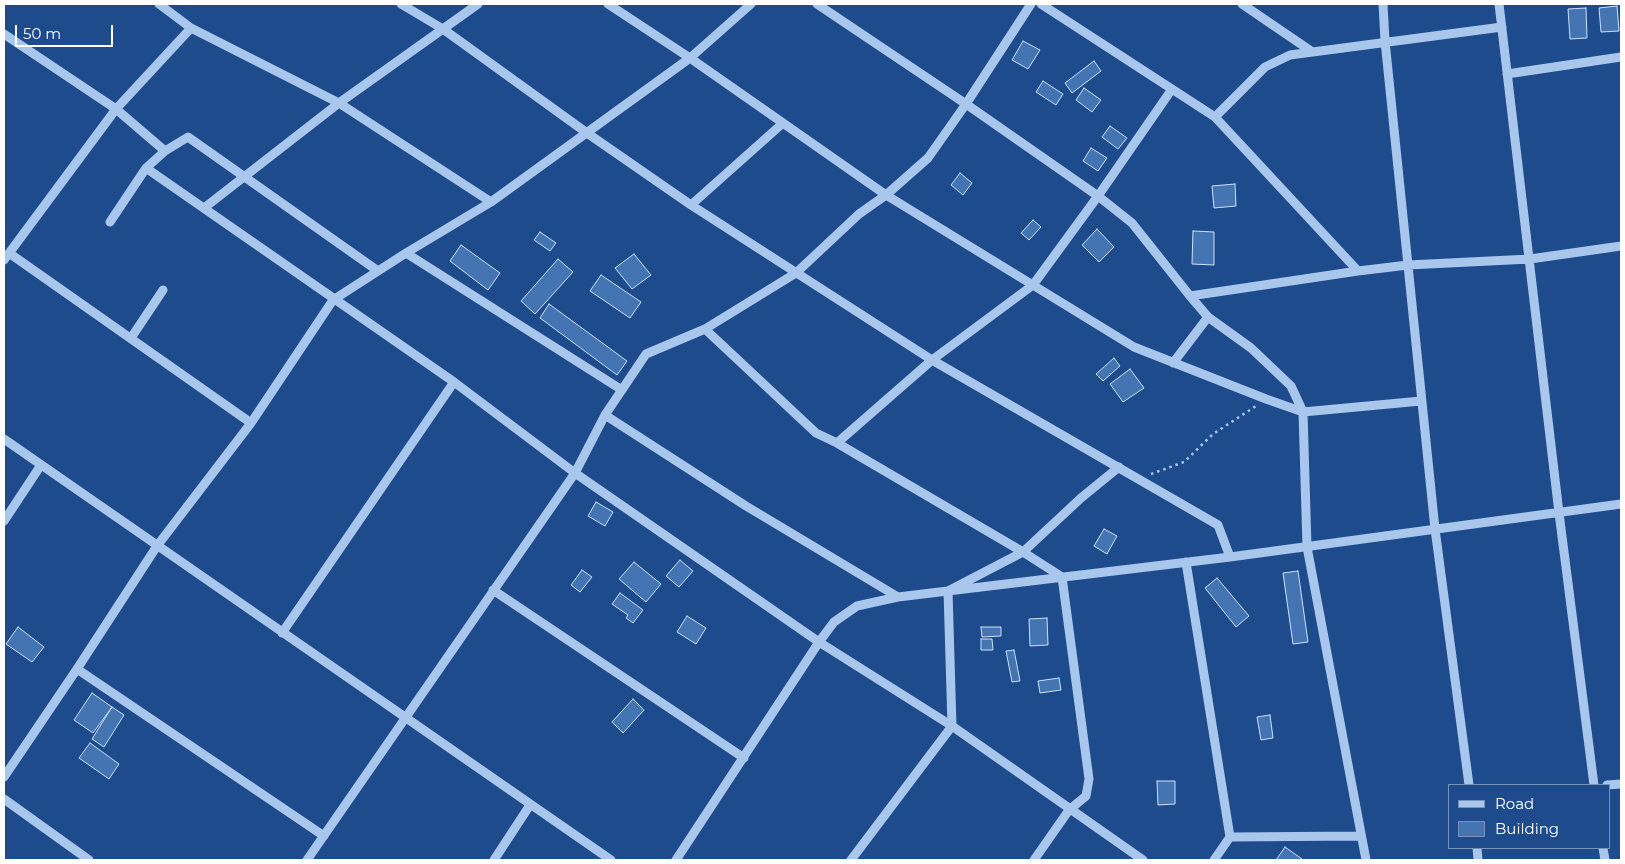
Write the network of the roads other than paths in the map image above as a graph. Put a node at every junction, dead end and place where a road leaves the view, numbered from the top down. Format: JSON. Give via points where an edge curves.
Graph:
{"nodes":[{"id":1,"x":159,"y":4,"type":"edge"},
{"id":2,"x":401,"y":4,"type":"edge"},
{"id":3,"x":478,"y":4,"type":"edge"},
{"id":4,"x":608,"y":4,"type":"edge"},
{"id":5,"x":751,"y":4,"type":"edge"},
{"id":6,"x":817,"y":4,"type":"edge"},
{"id":7,"x":1031,"y":4,"type":"edge"},
{"id":8,"x":1041,"y":4,"type":"edge"},
{"id":9,"x":1242,"y":4,"type":"edge"},
{"id":10,"x":1383,"y":4,"type":"edge"},
{"id":11,"x":1499,"y":4,"type":"edge"},
{"id":12,"x":1502,"y":27,"type":"junction"},
{"id":13,"x":191,"y":28,"type":"junction"},
{"id":14,"x":443,"y":29,"type":"junction"},
{"id":15,"x":4,"y":34,"type":"edge"},
{"id":16,"x":1385,"y":41,"type":"junction"},
{"id":17,"x":1311,"y":51,"type":"junction"},
{"id":18,"x":1621,"y":57,"type":"edge"},
{"id":19,"x":690,"y":58,"type":"junction"},
{"id":20,"x":1507,"y":74,"type":"junction"},
{"id":21,"x":1172,"y":89,"type":"junction"},
{"id":22,"x":339,"y":103,"type":"junction"},
{"id":23,"x":966,"y":104,"type":"junction"},
{"id":24,"x":116,"y":109,"type":"junction"},
{"id":25,"x":1215,"y":117,"type":"junction"},
{"id":26,"x":783,"y":123,"type":"junction"},
{"id":27,"x":587,"y":133,"type":"junction"},
{"id":28,"x":165,"y":151,"type":"junction"},
{"id":29,"x":146,"y":168,"type":"junction"},
{"id":30,"x":245,"y":176,"type":"junction"},
{"id":31,"x":886,"y":195,"type":"junction"},
{"id":32,"x":1098,"y":196,"type":"junction"},
{"id":33,"x":491,"y":202,"type":"junction"},
{"id":34,"x":691,"y":205,"type":"junction"},
{"id":35,"x":204,"y":208,"type":"junction"},
{"id":36,"x":110,"y":222,"type":"dead end"},
{"id":37,"x":1621,"y":246,"type":"edge"},
{"id":38,"x":406,"y":253,"type":"junction"},
{"id":39,"x":6,"y":256,"type":"edge"},
{"id":40,"x":1530,"y":258,"type":"junction"},
{"id":41,"x":1408,"y":265,"type":"junction"},
{"id":42,"x":378,"y":271,"type":"junction"},
{"id":43,"x":1358,"y":271,"type":"junction"},
{"id":44,"x":796,"y":273,"type":"junction"},
{"id":45,"x":1033,"y":285,"type":"junction"},
{"id":46,"x":163,"y":290,"type":"dead end"},
{"id":47,"x":1190,"y":296,"type":"junction"},
{"id":48,"x":333,"y":300,"type":"junction"},
{"id":49,"x":1208,"y":317,"type":"junction"},
{"id":50,"x":705,"y":329,"type":"junction"},
{"id":51,"x":131,"y":338,"type":"junction"},
{"id":52,"x":932,"y":360,"type":"junction"},
{"id":53,"x":1173,"y":363,"type":"junction"},
{"id":54,"x":454,"y":382,"type":"junction"},
{"id":55,"x":622,"y":390,"type":"junction"},
{"id":56,"x":1421,"y":401,"type":"junction"},
{"id":57,"x":1303,"y":412,"type":"junction"},
{"id":58,"x":605,"y":415,"type":"junction"},
{"id":59,"x":251,"y":423,"type":"junction"},
{"id":60,"x":4,"y":439,"type":"edge"},
{"id":61,"x":837,"y":442,"type":"junction"},
{"id":62,"x":41,"y":465,"type":"junction"},
{"id":63,"x":1119,"y":467,"type":"junction"},
{"id":64,"x":575,"y":472,"type":"junction"},
{"id":65,"x":1621,"y":504,"type":"edge"},
{"id":66,"x":1559,"y":513,"type":"junction"},
{"id":67,"x":4,"y":520,"type":"edge"},
{"id":68,"x":1435,"y":530,"type":"junction"},
{"id":69,"x":157,"y":546,"type":"junction"},
{"id":70,"x":1307,"y":547,"type":"junction"},
{"id":71,"x":1024,"y":552,"type":"junction"},
{"id":72,"x":1230,"y":557,"type":"junction"},
{"id":73,"x":1186,"y":562,"type":"junction"},
{"id":74,"x":1062,"y":577,"type":"junction"},
{"id":75,"x":493,"y":590,"type":"junction"},
{"id":76,"x":948,"y":591,"type":"junction"},
{"id":77,"x":898,"y":597,"type":"junction"},
{"id":78,"x":282,"y":633,"type":"junction"},
{"id":79,"x":820,"y":642,"type":"junction"},
{"id":80,"x":77,"y":669,"type":"junction"},
{"id":81,"x":406,"y":718,"type":"junction"},
{"id":82,"x":952,"y":726,"type":"junction"},
{"id":83,"x":744,"y":758,"type":"junction"},
{"id":84,"x":4,"y":777,"type":"edge"},
{"id":85,"x":1469,"y":784,"type":"edge"},
{"id":86,"x":1594,"y":784,"type":"edge"},
{"id":87,"x":4,"y":799,"type":"edge"},
{"id":88,"x":530,"y":804,"type":"junction"},
{"id":89,"x":1069,"y":810,"type":"junction"},
{"id":90,"x":324,"y":836,"type":"junction"},
{"id":91,"x":1230,"y":836,"type":"junction"},
{"id":92,"x":1361,"y":836,"type":"junction"},
{"id":93,"x":89,"y":860,"type":"edge"},
{"id":94,"x":307,"y":860,"type":"edge"},
{"id":95,"x":494,"y":860,"type":"edge"},
{"id":96,"x":611,"y":860,"type":"edge"},
{"id":97,"x":676,"y":860,"type":"edge"},
{"id":98,"x":851,"y":860,"type":"edge"},
{"id":99,"x":1034,"y":860,"type":"edge"},
{"id":100,"x":1143,"y":860,"type":"edge"},
{"id":101,"x":1214,"y":860,"type":"edge"},
{"id":102,"x":1366,"y":860,"type":"edge"}],
"edges":[{"from":1,"to":13,"type":"street"},
{"from":2,"to":14,"type":"street"},
{"from":3,"to":14,"type":"street"},
{"from":4,"to":19,"type":"street"},
{"from":5,"to":19,"type":"street"},
{"from":6,"to":23,"type":"street"},
{"from":7,"to":23,"type":"street"},
{"from":8,"to":21,"type":"street"},
{"from":9,"to":17,"type":"street"},
{"from":10,"to":16,"type":"street"},
{"from":11,"to":12,"type":"street"},
{"from":12,"to":16,"type":"street"},
{"from":12,"to":20,"type":"street"},
{"from":13,"to":22,"type":"street"},
{"from":13,"to":24,"type":"street"},
{"from":14,"to":22,"type":"street"},
{"from":14,"to":27,"type":"street"},
{"from":15,"to":24,"type":"street"},
{"from":16,"to":17,"type":"street"},
{"from":16,"to":41,"type":"street"},
{"from":17,"to":25,"type":"street","via":[[1290,54],[1265,67]]},
{"from":18,"to":20,"type":"street"},
{"from":19,"to":26,"type":"street"},
{"from":19,"to":27,"type":"street"},
{"from":20,"to":40,"type":"street"},
{"from":21,"to":25,"type":"street"},
{"from":21,"to":32,"type":"street"},
{"from":22,"to":30,"type":"street"},
{"from":22,"to":33,"type":"street"},
{"from":23,"to":31,"type":"street","via":[[928,158]]},
{"from":23,"to":32,"type":"street"},
{"from":24,"to":28,"type":"street"},
{"from":24,"to":39,"type":"street"},
{"from":25,"to":43,"type":"street"},
{"from":26,"to":31,"type":"street"},
{"from":26,"to":34,"type":"street"},
{"from":27,"to":33,"type":"street"},
{"from":27,"to":34,"type":"street"},
{"from":28,"to":29,"type":"street"},
{"from":28,"to":30,"type":"street","via":[[188,136]]},
{"from":29,"to":35,"type":"street"},
{"from":29,"to":36,"type":"street"},
{"from":30,"to":35,"type":"street"},
{"from":30,"to":42,"type":"street"},
{"from":31,"to":44,"type":"street","via":[[859,214]]},
{"from":31,"to":45,"type":"street"},
{"from":32,"to":45,"type":"street"},
{"from":32,"to":47,"type":"street","via":[[1132,223]]},
{"from":33,"to":38,"type":"street"},
{"from":34,"to":44,"type":"street"},
{"from":35,"to":48,"type":"street"},
{"from":37,"to":40,"type":"street"},
{"from":38,"to":42,"type":"street"},
{"from":38,"to":55,"type":"street"},
{"from":39,"to":51,"type":"street"},
{"from":40,"to":41,"type":"street"},
{"from":40,"to":66,"type":"street"},
{"from":41,"to":43,"type":"street"},
{"from":41,"to":56,"type":"street"},
{"from":42,"to":48,"type":"street"},
{"from":43,"to":47,"type":"street"},
{"from":44,"to":50,"type":"street"},
{"from":44,"to":52,"type":"street"},
{"from":45,"to":52,"type":"street"},
{"from":45,"to":53,"type":"street","via":[[1134,347]]},
{"from":46,"to":51,"type":"street"},
{"from":47,"to":49,"type":"street"},
{"from":48,"to":54,"type":"street"},
{"from":48,"to":59,"type":"street"},
{"from":49,"to":53,"type":"street"},
{"from":49,"to":57,"type":"street","via":[[1251,348],[1291,386]]},
{"from":50,"to":55,"type":"street","via":[[646,354]]},
{"from":50,"to":61,"type":"street","via":[[816,433]]},
{"from":51,"to":59,"type":"street"},
{"from":52,"to":61,"type":"street"},
{"from":52,"to":63,"type":"street"},
{"from":53,"to":57,"type":"street"},
{"from":54,"to":64,"type":"street"},
{"from":54,"to":78,"type":"street"},
{"from":55,"to":58,"type":"street"},
{"from":56,"to":57,"type":"street"},
{"from":56,"to":68,"type":"street"},
{"from":57,"to":70,"type":"street"},
{"from":58,"to":64,"type":"street"},
{"from":58,"to":77,"type":"street","via":[[746,506]]},
{"from":59,"to":69,"type":"street"},
{"from":60,"to":62,"type":"street"},
{"from":61,"to":71,"type":"street"},
{"from":62,"to":67,"type":"street"},
{"from":62,"to":69,"type":"street"},
{"from":63,"to":71,"type":"street"},
{"from":63,"to":72,"type":"street","via":[[1218,525]]},
{"from":64,"to":75,"type":"street"},
{"from":64,"to":79,"type":"street"},
{"from":65,"to":66,"type":"street"},
{"from":66,"to":68,"type":"street"},
{"from":66,"to":86,"type":"street"},
{"from":68,"to":70,"type":"street"},
{"from":68,"to":85,"type":"street"},
{"from":69,"to":78,"type":"street"},
{"from":69,"to":80,"type":"street"},
{"from":70,"to":72,"type":"street"},
{"from":70,"to":92,"type":"street"},
{"from":71,"to":74,"type":"street"},
{"from":71,"to":76,"type":"street"},
{"from":72,"to":73,"type":"street"},
{"from":73,"to":74,"type":"street"},
{"from":73,"to":91,"type":"street"},
{"from":74,"to":76,"type":"street"},
{"from":74,"to":89,"type":"street","via":[[1089,780],[1086,796]]},
{"from":75,"to":81,"type":"street"},
{"from":75,"to":83,"type":"street"},
{"from":76,"to":77,"type":"street"},
{"from":76,"to":82,"type":"street"},
{"from":77,"to":79,"type":"street","via":[[857,606],[834,622]]},
{"from":78,"to":81,"type":"street"},
{"from":79,"to":82,"type":"street"},
{"from":79,"to":83,"type":"street"},
{"from":80,"to":84,"type":"street"},
{"from":80,"to":90,"type":"street"},
{"from":81,"to":88,"type":"street"},
{"from":81,"to":90,"type":"street"},
{"from":82,"to":89,"type":"street"},
{"from":82,"to":98,"type":"street"},
{"from":83,"to":97,"type":"street"},
{"from":87,"to":93,"type":"street"},
{"from":88,"to":95,"type":"street"},
{"from":88,"to":96,"type":"street"},
{"from":89,"to":99,"type":"street"},
{"from":89,"to":100,"type":"street"},
{"from":90,"to":94,"type":"street"},
{"from":91,"to":92,"type":"street"},
{"from":91,"to":101,"type":"street"},
{"from":92,"to":102,"type":"street"}]}
